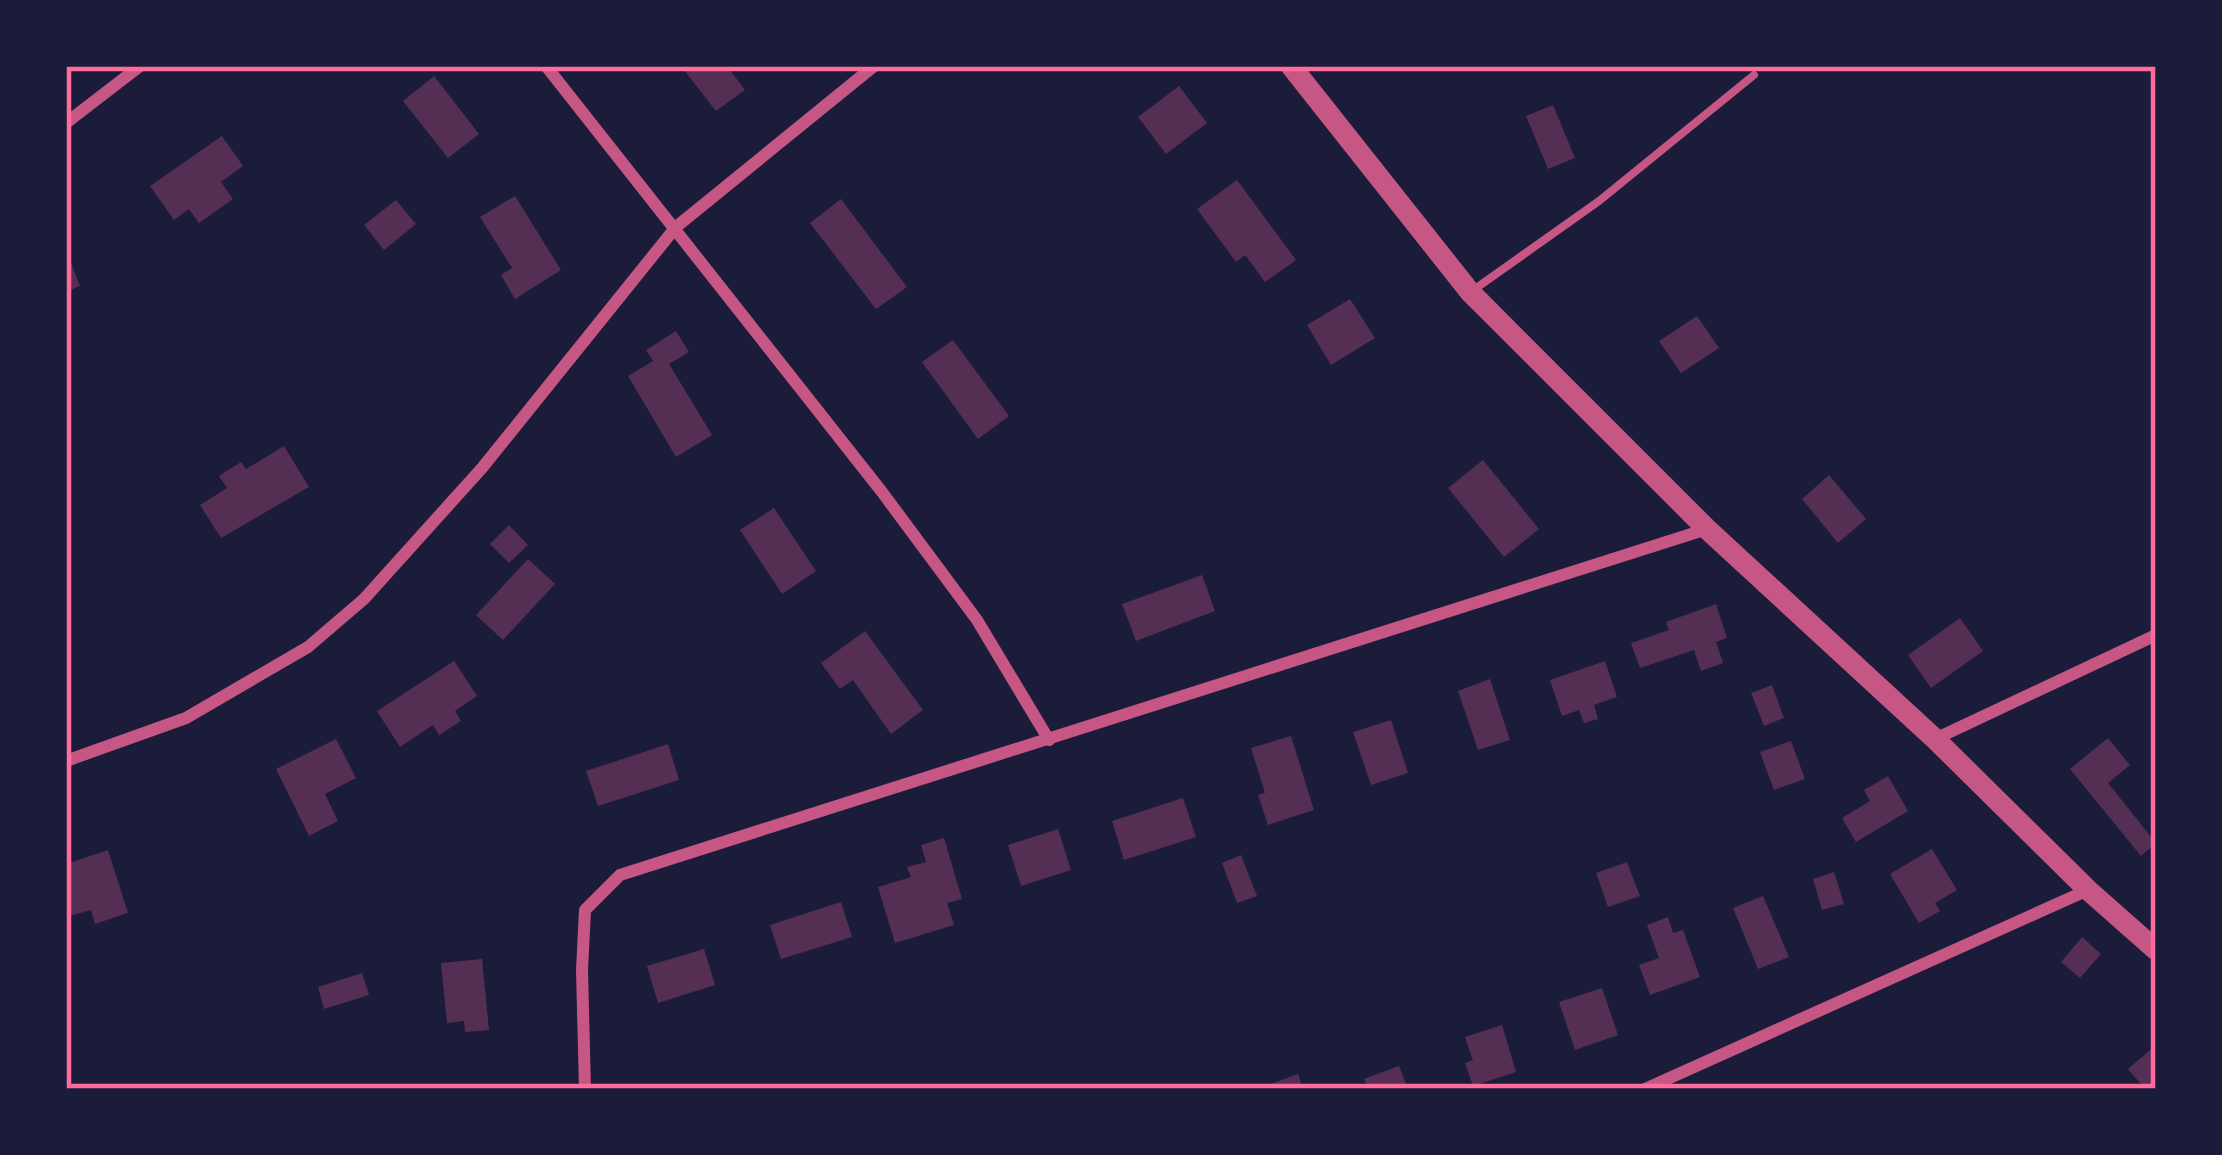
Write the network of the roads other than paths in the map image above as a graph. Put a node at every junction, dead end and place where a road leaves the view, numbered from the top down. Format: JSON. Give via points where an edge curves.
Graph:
{"nodes":[{"id":1,"x":140,"y":66,"type":"edge"},
{"id":2,"x":546,"y":66,"type":"edge"},
{"id":3,"x":874,"y":66,"type":"edge"},
{"id":4,"x":1291,"y":66,"type":"edge"},
{"id":5,"x":1754,"y":75,"type":"dead end"},
{"id":6,"x":66,"y":123,"type":"edge"},
{"id":7,"x":676,"y":227,"type":"junction"},
{"id":8,"x":1470,"y":292,"type":"junction"},
{"id":9,"x":1707,"y":529,"type":"junction"},
{"id":10,"x":2156,"y":635,"type":"edge"},
{"id":11,"x":1935,"y":739,"type":"junction"},
{"id":12,"x":1049,"y":740,"type":"junction"},
{"id":13,"x":66,"y":760,"type":"edge"},
{"id":14,"x":2088,"y":890,"type":"junction"},
{"id":15,"x":2156,"y":950,"type":"edge"},
{"id":16,"x":586,"y":1089,"type":"edge"},
{"id":17,"x":1645,"y":1089,"type":"edge"}],
"edges":[{"from":1,"to":6,"type":"street"},
{"from":2,"to":7,"type":"street"},
{"from":3,"to":7,"type":"street"},
{"from":4,"to":8,"type":"street"},
{"from":5,"to":8,"type":"lane","via":[[1599,201]]},
{"from":7,"to":12,"type":"street","via":[[977,620]]},
{"from":7,"to":13,"type":"street","via":[[482,468],[364,599],[308,647],[185,718]]},
{"from":8,"to":9,"type":"street"},
{"from":9,"to":11,"type":"street"},
{"from":9,"to":12,"type":"street"},
{"from":10,"to":11,"type":"street"},
{"from":11,"to":14,"type":"street"},
{"from":12,"to":16,"type":"street","via":[[620,875],[585,910]]},
{"from":14,"to":15,"type":"street"},
{"from":14,"to":17,"type":"street"}]}
